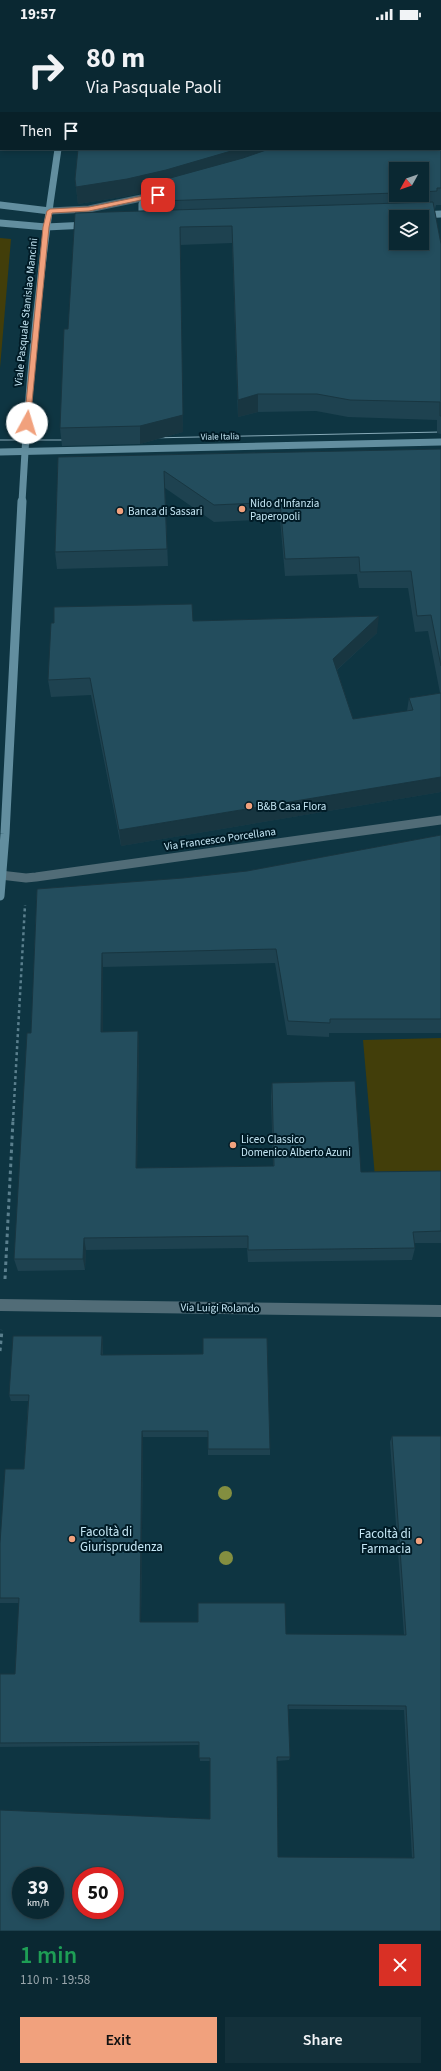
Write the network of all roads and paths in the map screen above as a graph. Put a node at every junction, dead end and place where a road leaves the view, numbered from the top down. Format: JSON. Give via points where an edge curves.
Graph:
{"nodes":[{"id":1,"x":58,"y":150,"type":"edge"},
{"id":2,"x":165,"y":192,"type":"edge"},
{"id":3,"x":149,"y":197,"type":"junction"},
{"id":4,"x":0,"y":205,"type":"edge"},
{"id":5,"x":50,"y":211,"type":"junction"},
{"id":6,"x":429,"y":214,"type":"edge"},
{"id":7,"x":441,"y":214,"type":"edge"},
{"id":8,"x":0,"y":223,"type":"edge"},
{"id":9,"x":145,"y":224,"type":"edge"},
{"id":10,"x":93,"y":225,"type":"edge"},
{"id":11,"x":46,"y":227,"type":"junction"},
{"id":12,"x":441,"y":442,"type":"edge"},
{"id":13,"x":0,"y":452,"type":"edge"},
{"id":14,"x":25,"y":452,"type":"junction"},
{"id":15,"x":441,"y":820,"type":"edge"},
{"id":16,"x":1,"y":875,"type":"edge"},
{"id":17,"x":26,"y":878,"type":"junction"},
{"id":18,"x":0,"y":896,"type":"edge"},
{"id":19,"x":2,"y":1305,"type":"edge"},
{"id":20,"x":441,"y":1311,"type":"edge"},
{"id":21,"x":0,"y":1351,"type":"edge"}],
"edges":[{"from":1,"to":5,"type":"main road","name":"Viale Pasquale Stanislao Mancini"},
{"from":2,"to":3,"type":"street"},
{"from":3,"to":5,"type":"street","via":[[89,209]]},
{"from":3,"to":9,"type":"main road","via":[[142,204],[142,213],[160,224]]},
{"from":4,"to":5,"type":"main road"},
{"from":5,"to":11,"type":"main road","name":"Viale Pasquale Stanislao Mancini"},
{"from":6,"to":7,"type":"main road"},
{"from":8,"to":11,"type":"main road"},
{"from":10,"to":11,"type":"main road"},
{"from":11,"to":14,"type":"main road","name":"Viale Pasquale Stanislao Mancini"},
{"from":12,"to":14,"type":"main road","name":"Viale Italia"},
{"from":13,"to":14,"type":"main road","name":"Viale Italia"},
{"from":14,"to":16,"type":"main road","name":"Viale Pasquale Stanislao Mancini"},
{"from":15,"to":17,"type":"street","name":"Via Francesco Porcellana"},
{"from":16,"to":17,"type":"street","name":"Via Francesco Porcellana"},
{"from":16,"to":18,"type":"main road","name":"Viale Pasquale Stanislao Mancini"},
{"from":17,"to":19,"type":"path"},
{"from":19,"to":20,"type":"street","name":"Via Luigi Rolando"},
{"from":19,"to":21,"type":"path"}]}
